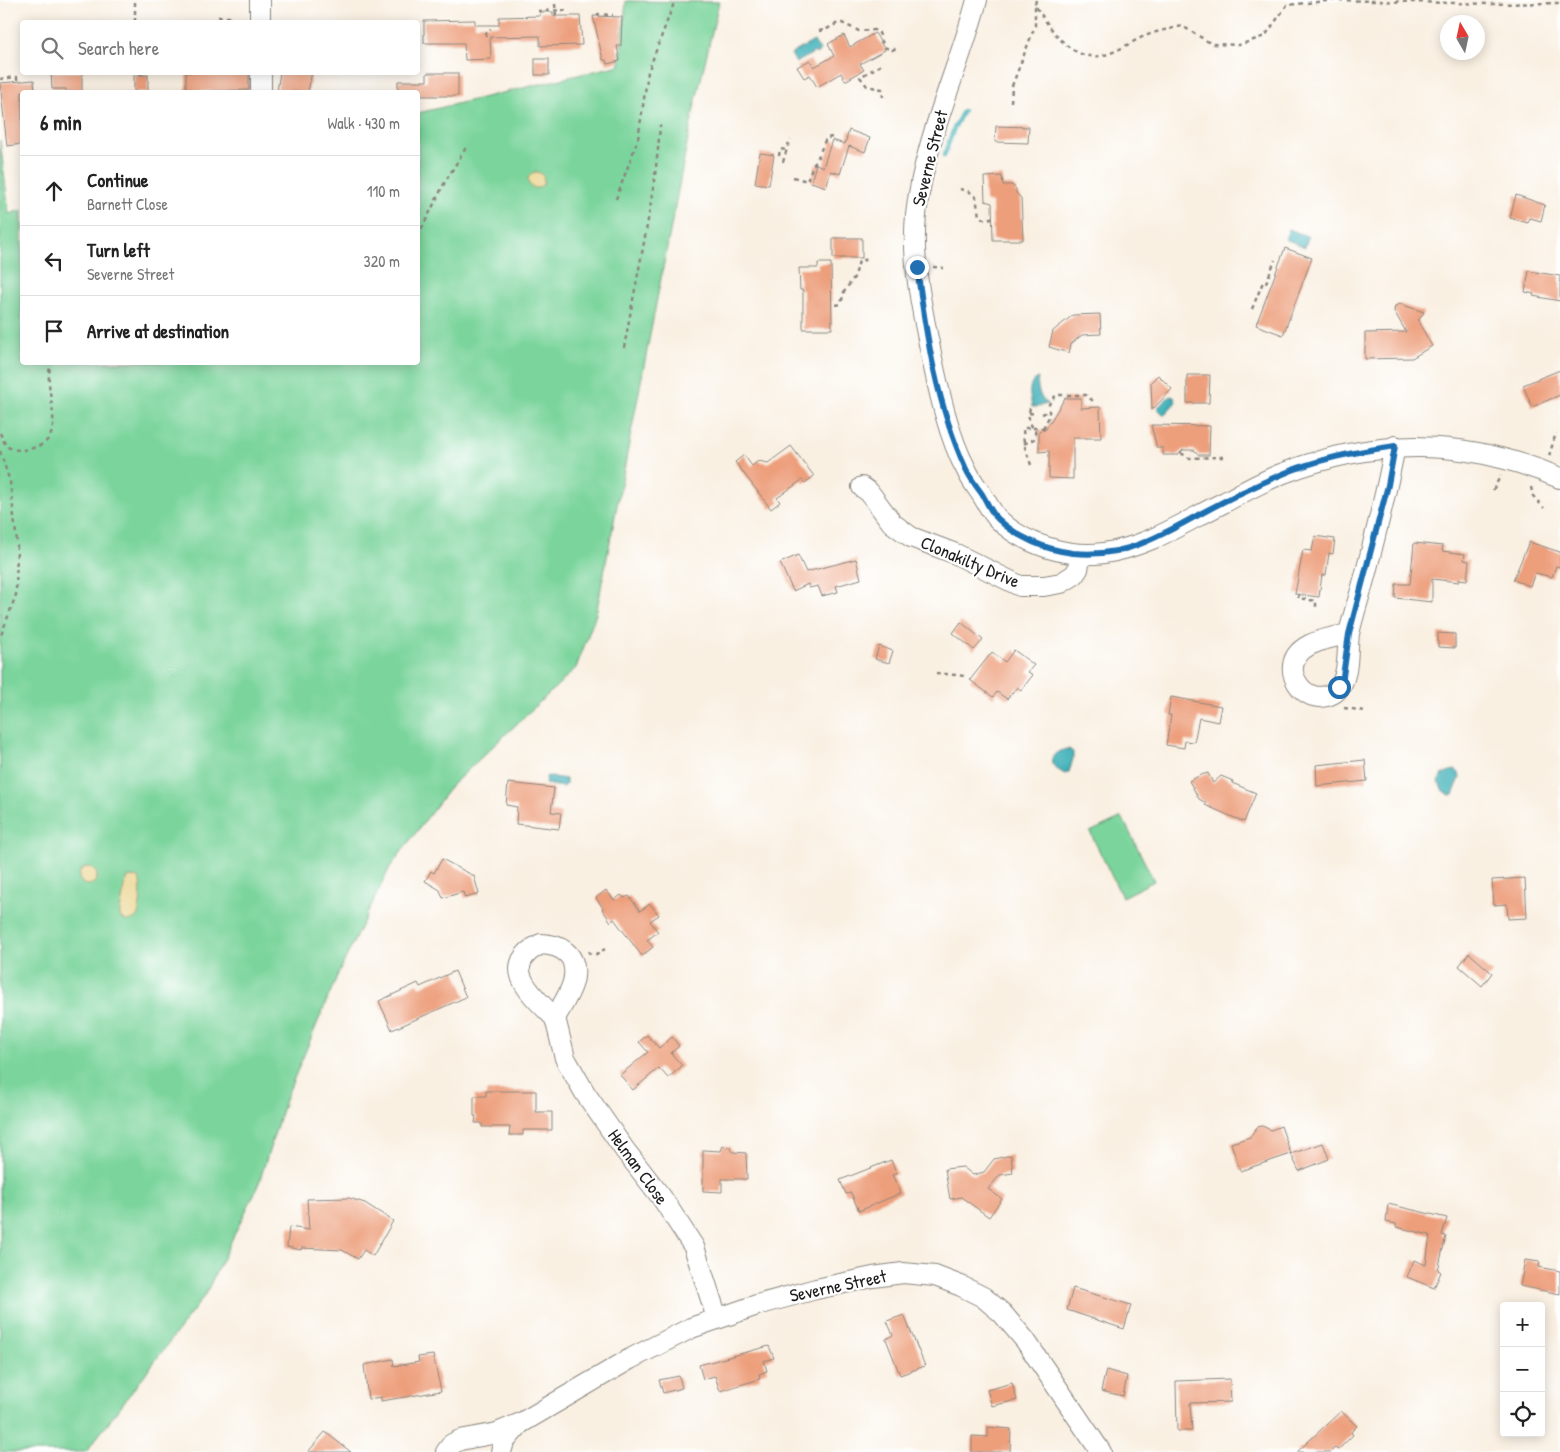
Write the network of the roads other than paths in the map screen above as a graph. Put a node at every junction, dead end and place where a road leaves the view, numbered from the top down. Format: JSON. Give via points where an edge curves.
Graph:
{"nodes":[{"id":1,"x":260,"y":0,"type":"edge"},
{"id":2,"x":977,"y":0,"type":"edge"},
{"id":3,"x":260,"y":20,"type":"edge"},
{"id":4,"x":261,"y":75,"type":"edge"},
{"id":5,"x":262,"y":90,"type":"edge"},
{"id":6,"x":1395,"y":446,"type":"junction"},
{"id":7,"x":1553,"y":475,"type":"edge"},
{"id":8,"x":862,"y":487,"type":"dead end"},
{"id":9,"x":1081,"y":554,"type":"junction"},
{"id":10,"x":1349,"y":634,"type":"dead end"},
{"id":11,"x":555,"y":1018,"type":"dead end"},
{"id":12,"x":717,"y":1318,"type":"junction"},
{"id":13,"x":522,"y":1422,"type":"junction"},
{"id":14,"x":472,"y":1438,"type":"junction"},
{"id":15,"x":1097,"y":1451,"type":"edge"},
{"id":16,"x":446,"y":1452,"type":"edge"},
{"id":17,"x":492,"y":1452,"type":"edge"},
{"id":18,"x":501,"y":1452,"type":"edge"}],
"edges":[{"from":1,"to":3,"type":"street"},
{"from":2,"to":9,"type":"street","name":"Severne Street","via":[[921,181],[915,257],[922,308],[948,425],[966,470],[997,518],[1012,530],[1048,548]]},
{"from":4,"to":5,"type":"street"},
{"from":6,"to":7,"type":"street","name":"Severne Street","via":[[1463,450],[1500,457]]},
{"from":6,"to":9,"type":"street","name":"Severne Street","via":[[1316,462],[1280,475],[1139,544],[1102,554]]},
{"from":6,"to":10,"type":"street"},
{"from":8,"to":9,"type":"street","name":"Clonakilty Drive","via":[[892,523],[911,537],[956,554],[1020,586],[1061,583],[1074,576]]},
{"from":11,"to":12,"type":"street","name":"Helman Close","via":[[565,1058],[586,1093],[694,1247]]},
{"from":12,"to":13,"type":"street","name":"Severne Street","via":[[654,1346]]},
{"from":12,"to":15,"type":"street","name":"Severne Street","via":[[872,1276],[903,1273],[935,1276],[983,1297],[1002,1313],[1025,1340]]},
{"from":13,"to":14,"type":"street","name":"Severne Street","via":[[497,1433]]},
{"from":13,"to":18,"type":"street","name":"Severne Street","via":[[504,1442]]},
{"from":14,"to":16,"type":"street","name":"Severne Street","via":[[452,1444]]},
{"from":14,"to":17,"type":"street","via":[[489,1446]]}]}
